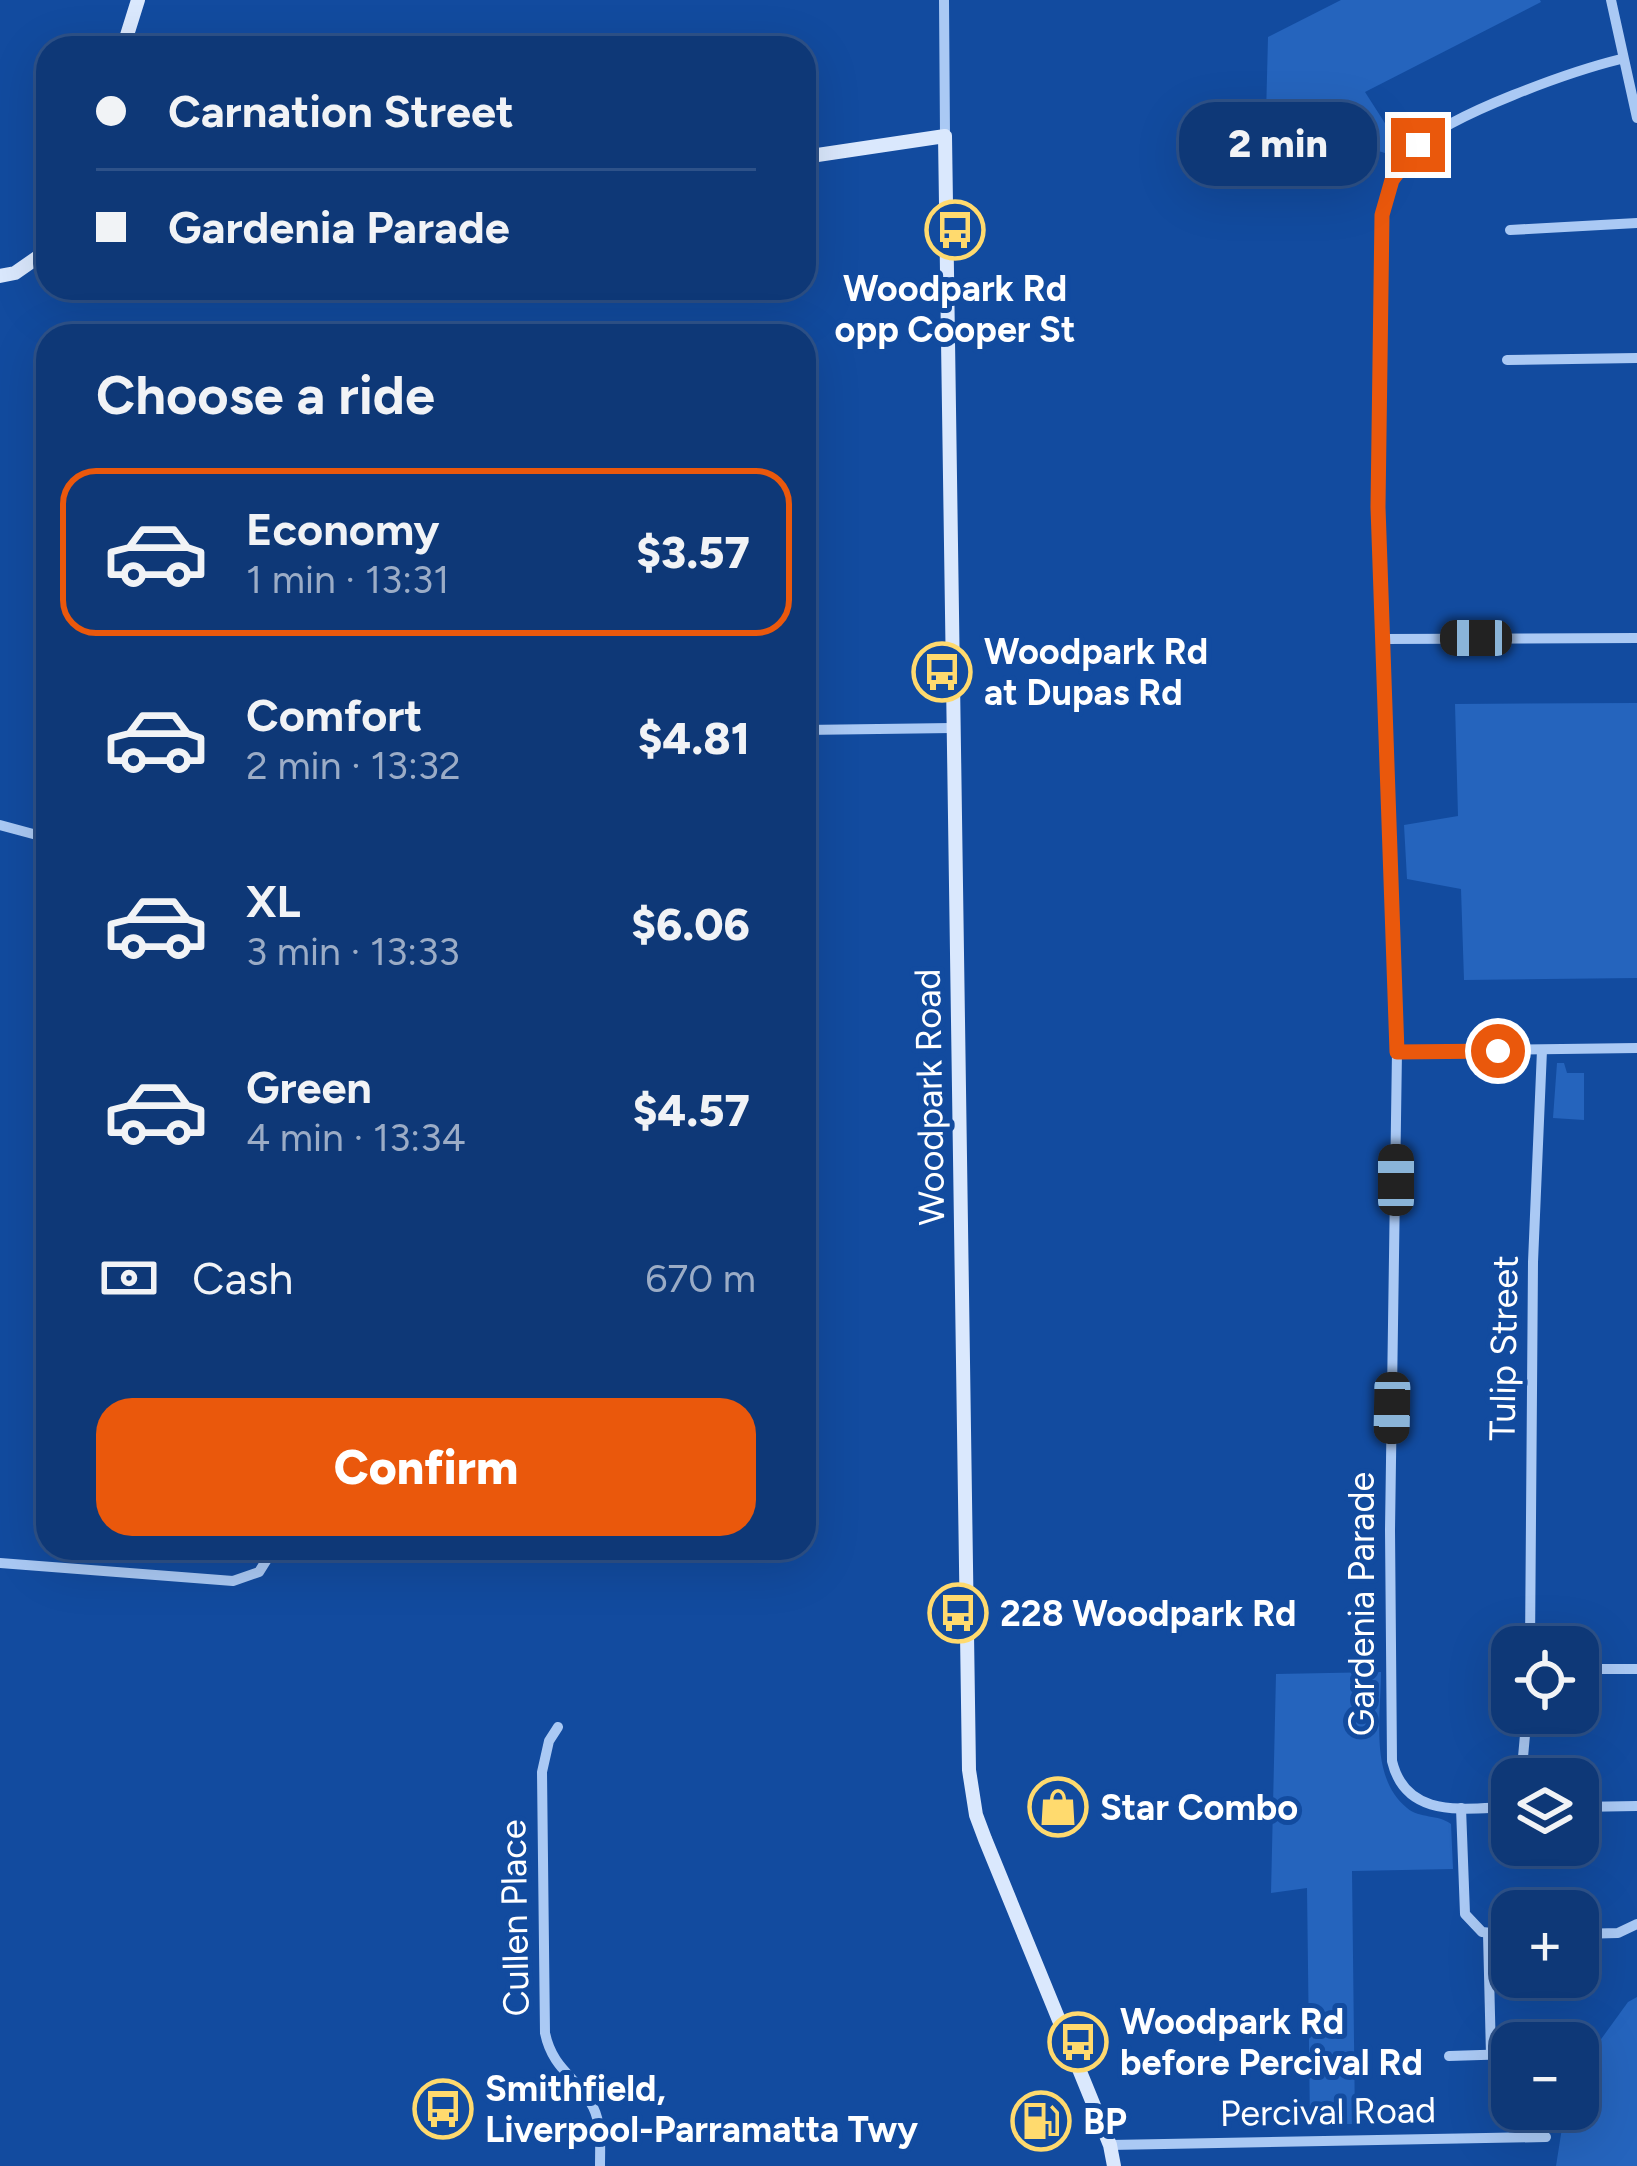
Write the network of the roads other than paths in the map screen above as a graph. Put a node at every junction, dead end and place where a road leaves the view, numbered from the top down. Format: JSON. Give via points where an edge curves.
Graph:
{"nodes":[{"id":1,"x":138,"y":0,"type":"edge"},
{"id":2,"x":944,"y":0,"type":"edge"},
{"id":3,"x":1610,"y":0,"type":"edge"},
{"id":4,"x":127,"y":36,"type":"edge"},
{"id":5,"x":1622,"y":59,"type":"junction"},
{"id":6,"x":1637,"y":118,"type":"edge"},
{"id":7,"x":945,"y":136,"type":"junction"},
{"id":8,"x":816,"y":155,"type":"edge"},
{"id":9,"x":1637,"y":224,"type":"edge"},
{"id":10,"x":1510,"y":230,"type":"dead end"},
{"id":11,"x":36,"y":258,"type":"edge"},
{"id":12,"x":0,"y":276,"type":"edge"},
{"id":13,"x":1637,"y":358,"type":"edge"},
{"id":14,"x":1508,"y":360,"type":"dead end"},
{"id":15,"x":1384,"y":638,"type":"junction"},
{"id":16,"x":1637,"y":638,"type":"edge"},
{"id":17,"x":952,"y":728,"type":"junction"},
{"id":18,"x":816,"y":730,"type":"edge"},
{"id":19,"x":0,"y":825,"type":"edge"},
{"id":20,"x":36,"y":835,"type":"edge"},
{"id":21,"x":1637,"y":1048,"type":"edge"},
{"id":22,"x":1542,"y":1050,"type":"junction"},
{"id":23,"x":1397,"y":1052,"type":"junction"},
{"id":24,"x":268,"y":1560,"type":"edge"},
{"id":25,"x":0,"y":1563,"type":"edge"},
{"id":26,"x":1530,"y":1626,"type":"edge"},
{"id":27,"x":1637,"y":1669,"type":"edge"},
{"id":28,"x":1599,"y":1670,"type":"edge"},
{"id":29,"x":558,"y":1727,"type":"dead end"},
{"id":30,"x":1637,"y":1806,"type":"edge"},
{"id":31,"x":1491,"y":1807,"type":"edge"},
{"id":32,"x":1599,"y":1807,"type":"edge"},
{"id":33,"x":1461,"y":1808,"type":"junction"},
{"id":34,"x":1637,"y":1924,"type":"edge"},
{"id":35,"x":1599,"y":1933,"type":"edge"},
{"id":36,"x":1488,"y":1934,"type":"junction"},
{"id":37,"x":1491,"y":1934,"type":"edge"},
{"id":38,"x":1491,"y":2055,"type":"joint"},
{"id":39,"x":1449,"y":2056,"type":"dead end"},
{"id":40,"x":1546,"y":2137,"type":"dead end"},
{"id":41,"x":1110,"y":2145,"type":"junction"},
{"id":42,"x":600,"y":2166,"type":"edge"},
{"id":43,"x":1114,"y":2166,"type":"edge"}],
"edges":[{"from":1,"to":4,"type":"street"},
{"from":2,"to":7,"type":"street","name":"Woodpark Road"},
{"from":3,"to":5,"type":"street"},
{"from":5,"to":6,"type":"street"},
{"from":5,"to":15,"type":"street","name":"Gardenia Parade","via":[[1564,75],[1438,131],[1392,180],[1382,215],[1380,315]]},
{"from":7,"to":8,"type":"street"},
{"from":7,"to":17,"type":"street","name":"Woodpark Road"},
{"from":9,"to":10,"type":"street"},
{"from":11,"to":12,"type":"street"},
{"from":13,"to":14,"type":"street"},
{"from":15,"to":16,"type":"street"},
{"from":15,"to":23,"type":"street","name":"Gardenia Parade"},
{"from":17,"to":18,"type":"street"},
{"from":17,"to":41,"type":"street","name":"Woodpark Road","via":[[972,1794]]},
{"from":19,"to":20,"type":"street"},
{"from":21,"to":22,"type":"street"},
{"from":22,"to":23,"type":"street"},
{"from":22,"to":26,"type":"street","name":"Tulip Street"},
{"from":23,"to":33,"type":"street","name":"Gardenia Parade","via":[[1392,1761],[1409,1795]]},
{"from":24,"to":25,"type":"street","via":[[263,1571],[232,1581]]},
{"from":27,"to":28,"type":"street"},
{"from":29,"to":42,"type":"street","name":"Cullen Place","via":[[542,1772],[545,2033],[556,2065],[596,2112]]},
{"from":30,"to":32,"type":"street"},
{"from":31,"to":33,"type":"street","name":"Gardenia Parade"},
{"from":33,"to":36,"type":"street","via":[[1464,1909]]},
{"from":34,"to":35,"type":"street"},
{"from":36,"to":37,"type":"street"},
{"from":36,"to":38,"type":"street"},
{"from":38,"to":39,"type":"street"},
{"from":40,"to":41,"type":"street","name":"Percival Road"},
{"from":41,"to":43,"type":"street","name":"Woodpark Road"}]}
